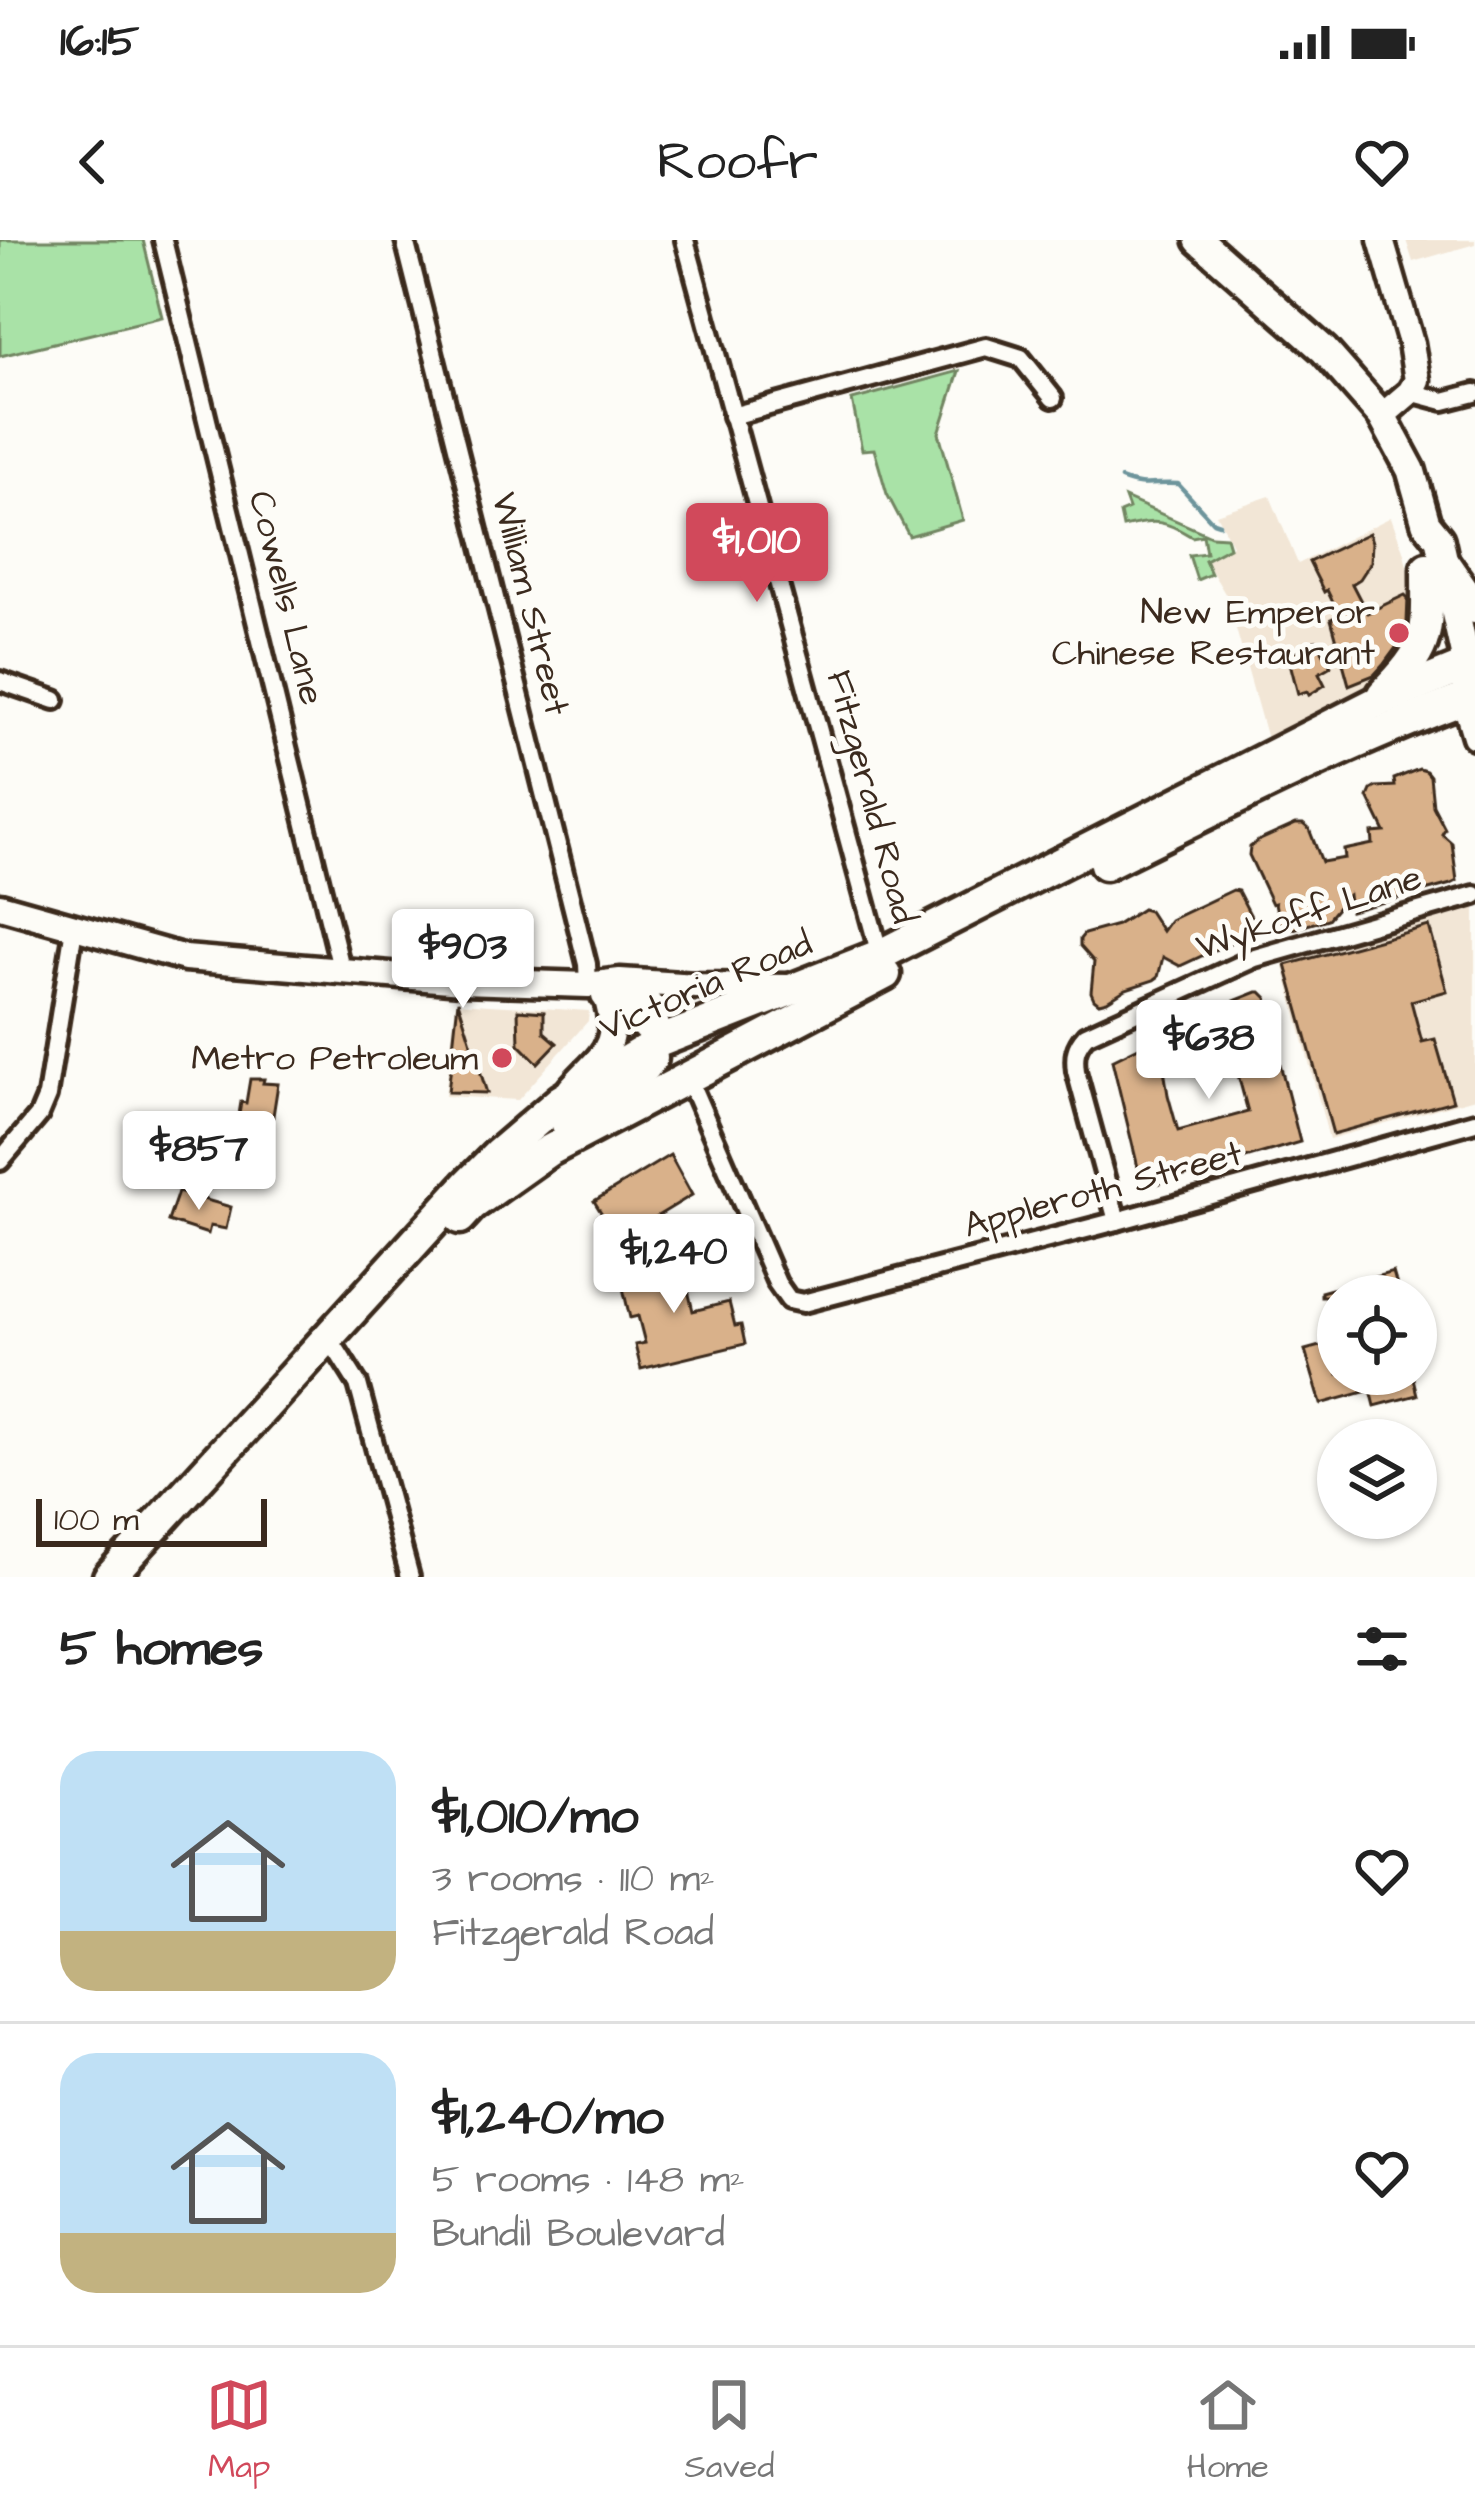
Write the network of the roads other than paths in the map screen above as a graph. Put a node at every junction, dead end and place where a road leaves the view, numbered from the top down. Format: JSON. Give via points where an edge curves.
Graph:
{"nodes":[{"id":1,"x":163,"y":240,"type":"edge"},
{"id":2,"x":405,"y":240,"type":"edge"},
{"id":3,"x":685,"y":240,"type":"edge"},
{"id":4,"x":1199,"y":240,"type":"edge"},
{"id":5,"x":1381,"y":240,"type":"edge"},
{"id":6,"x":1410,"y":392,"type":"junction"},
{"id":7,"x":1475,"y":393,"type":"edge"},
{"id":8,"x":1053,"y":398,"type":"dead end"},
{"id":9,"x":732,"y":416,"type":"junction"},
{"id":10,"x":1382,"y":416,"type":"junction"},
{"id":11,"x":1436,"y":566,"type":"junction"},
{"id":12,"x":1475,"y":608,"type":"edge"},
{"id":13,"x":1467,"y":678,"type":"edge"},
{"id":14,"x":0,"y":681,"type":"edge"},
{"id":15,"x":56,"y":700,"type":"dead end"},
{"id":16,"x":1375,"y":703,"type":"junction"},
{"id":17,"x":1475,"y":736,"type":"edge"},
{"id":18,"x":1475,"y":895,"type":"edge"},
{"id":19,"x":0,"y":906,"type":"edge"},
{"id":20,"x":74,"y":928,"type":"junction"},
{"id":21,"x":880,"y":955,"type":"junction"},
{"id":22,"x":342,"y":972,"type":"junction"},
{"id":23,"x":802,"y":987,"type":"junction"},
{"id":24,"x":605,"y":988,"type":"junction"},
{"id":25,"x":854,"y":989,"type":"junction"},
{"id":26,"x":658,"y":1042,"type":"junction"},
{"id":27,"x":688,"y":1078,"type":"junction"},
{"id":28,"x":561,"y":1100,"type":"junction"},
{"id":29,"x":1475,"y":1122,"type":"edge"},
{"id":30,"x":3,"y":1152,"type":"edge"},
{"id":31,"x":472,"y":1205,"type":"junction"},
{"id":32,"x":1117,"y":1222,"type":"junction"},
{"id":33,"x":336,"y":1349,"type":"junction"},
{"id":34,"x":110,"y":1577,"type":"edge"},
{"id":35,"x":123,"y":1577,"type":"edge"},
{"id":36,"x":410,"y":1577,"type":"edge"}],
"edges":[{"from":1,"to":22,"type":"street","name":"Cowells Lane"},
{"from":2,"to":24,"type":"street","name":"William Street","via":[[587,964]]},
{"from":3,"to":9,"type":"street","name":"Fitzgerald Road"},
{"from":4,"to":10,"type":"main road","via":[[1324,350]]},
{"from":5,"to":6,"type":"street","via":[[1416,361]]},
{"from":6,"to":7,"type":"street","via":[[1444,400]]},
{"from":6,"to":10,"type":"street"},
{"from":8,"to":9,"type":"street","via":[[1021,358],[986,346]]},
{"from":9,"to":21,"type":"street","name":"Fitzgerald Road"},
{"from":10,"to":11,"type":"main road","via":[[1411,470],[1426,523],[1422,544]]},
{"from":11,"to":12,"type":"highway"},
{"from":11,"to":13,"type":"main road"},
{"from":11,"to":16,"type":"highway","via":[[1420,651]]},
{"from":13,"to":16,"type":"highway","name":"Victoria Road"},
{"from":13,"to":17,"type":"street"},
{"from":13,"to":25,"type":"highway","name":"Victoria Road","via":[[1353,743]]},
{"from":14,"to":15,"type":"street"},
{"from":16,"to":21,"type":"highway","name":"Victoria Road"},
{"from":18,"to":32,"type":"street","name":"Wykoff Lane","via":[[1266,954],[1086,1035],[1074,1058]]},
{"from":19,"to":20,"type":"street"},
{"from":20,"to":22,"type":"street","via":[[185,958]]},
{"from":20,"to":30,"type":"street","via":[[46,1096]]},
{"from":21,"to":23,"type":"highway","name":"Victoria Road"},
{"from":22,"to":24,"type":"street"},
{"from":23,"to":24,"type":"street"},
{"from":23,"to":26,"type":"highway","name":"Victoria Road"},
{"from":24,"to":26,"type":"street"},
{"from":24,"to":28,"type":"street","via":[[610,1042]]},
{"from":25,"to":26,"type":"highway","via":[[696,1044]]},
{"from":25,"to":27,"type":"highway","name":"Victoria Road"},
{"from":26,"to":28,"type":"highway","name":"Victoria Road"},
{"from":26,"to":31,"type":"highway","via":[[645,1067],[512,1165]]},
{"from":27,"to":31,"type":"highway","name":"Victoria Road","via":[[548,1150]]},
{"from":27,"to":32,"type":"street","name":"Appleroth Street","via":[[783,1294],[795,1303]]},
{"from":28,"to":34,"type":"highway","name":"Victoria Road","via":[[468,1184]]},
{"from":29,"to":32,"type":"street","name":"Appleroth Street"},
{"from":31,"to":33,"type":"highway","name":"Victoria Road"},
{"from":33,"to":35,"type":"highway","name":"Victoria Road"},
{"from":33,"to":36,"type":"street","via":[[358,1384]]}]}
